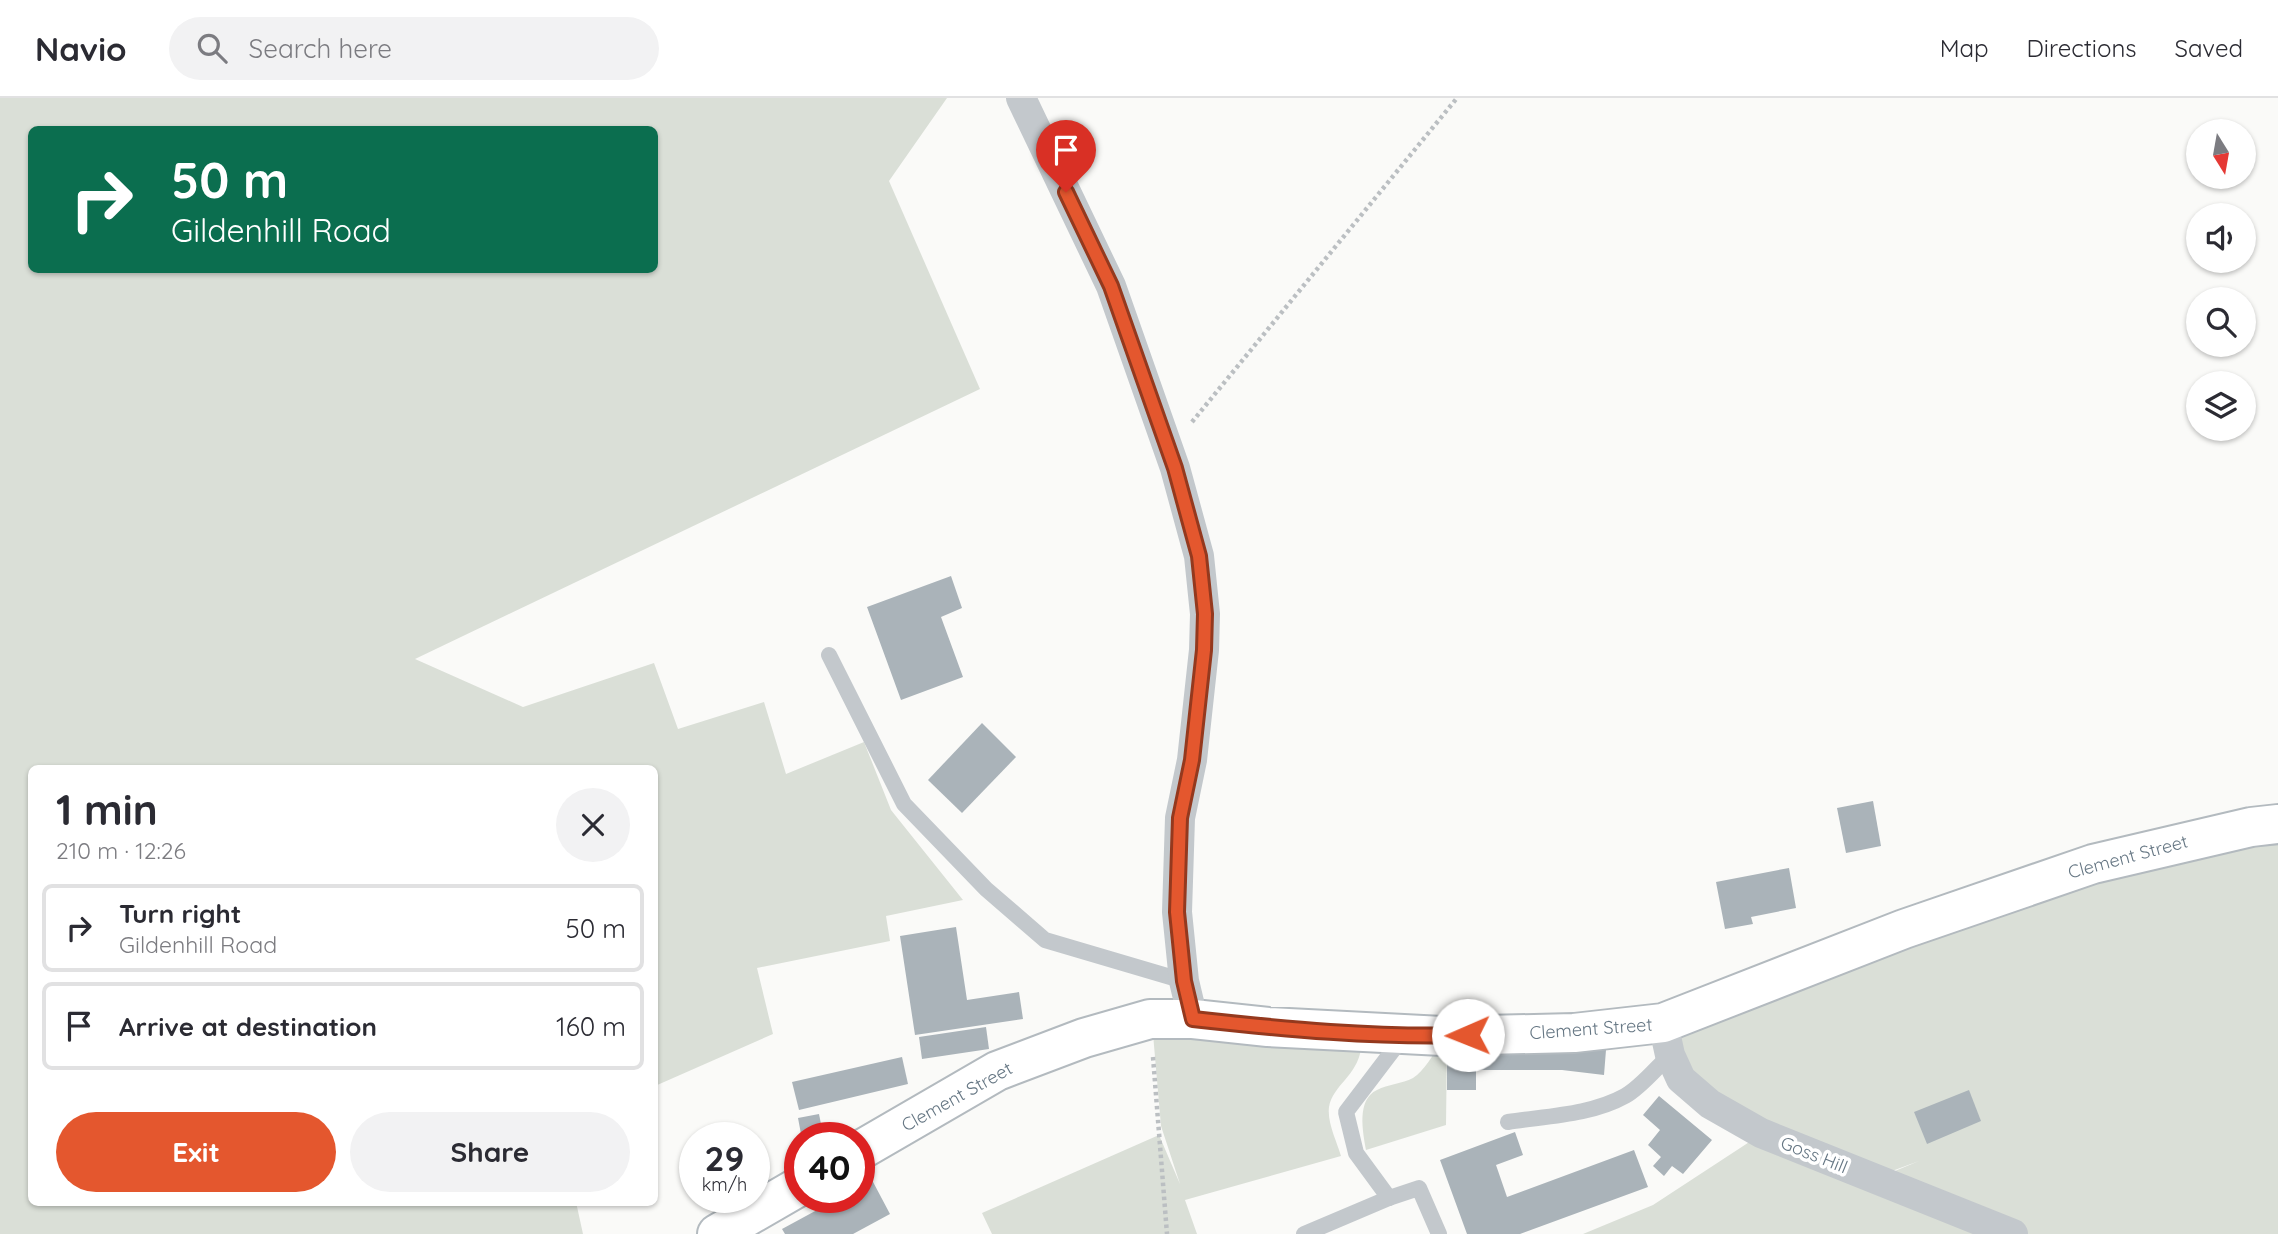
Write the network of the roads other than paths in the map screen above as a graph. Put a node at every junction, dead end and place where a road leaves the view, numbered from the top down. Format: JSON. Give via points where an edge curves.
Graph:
{"nodes":[{"id":1,"x":1021,"y":98,"type":"edge"},
{"id":2,"x":829,"y":655,"type":"dead end"},
{"id":3,"x":2278,"y":824,"type":"edge"},
{"id":4,"x":1184,"y":981,"type":"junction"},
{"id":5,"x":1193,"y":1019,"type":"junction"},
{"id":6,"x":1405,"y":1035,"type":"junction"},
{"id":7,"x":1666,"y":1039,"type":"junction"},
{"id":8,"x":1508,"y":1122,"type":"dead end"},
{"id":9,"x":875,"y":1142,"type":"edge"},
{"id":10,"x":784,"y":1195,"type":"edge"},
{"id":11,"x":1390,"y":1198,"type":"junction"},
{"id":12,"x":717,"y":1234,"type":"edge"},
{"id":13,"x":1304,"y":1234,"type":"edge"},
{"id":14,"x":1439,"y":1234,"type":"edge"},
{"id":15,"x":2012,"y":1234,"type":"edge"}],
"edges":[{"from":1,"to":4,"type":"street","via":[[1111,286],[1175,468],[1199,556],[1204,650],[1192,760],[1180,818],[1177,912]]},
{"from":2,"to":4,"type":"lane","via":[[904,804],[986,889],[1045,940]]},
{"from":3,"to":7,"type":"street","name":"Clement Street","via":[[2093,864],[1904,929]]},
{"from":4,"to":5,"type":"street"},
{"from":5,"to":6,"type":"street","name":"Clement Street"},
{"from":5,"to":9,"type":"street","name":"Clement Street","via":[[1150,1019],[997,1071]]},
{"from":6,"to":7,"type":"street","name":"Clement Street","via":[[1574,1033]]},
{"from":6,"to":11,"type":"lane","via":[[1346,1112],[1356,1153]]},
{"from":7,"to":8,"type":"lane","via":[[1628,1095],[1583,1110]]},
{"from":7,"to":15,"type":"street","name":"Goss Hill","via":[[1681,1079],[1710,1104],[1760,1133]]},
{"from":10,"to":12,"type":"street"},
{"from":11,"to":13,"type":"lane"},
{"from":11,"to":14,"type":"lane","via":[[1419,1188]]}]}
